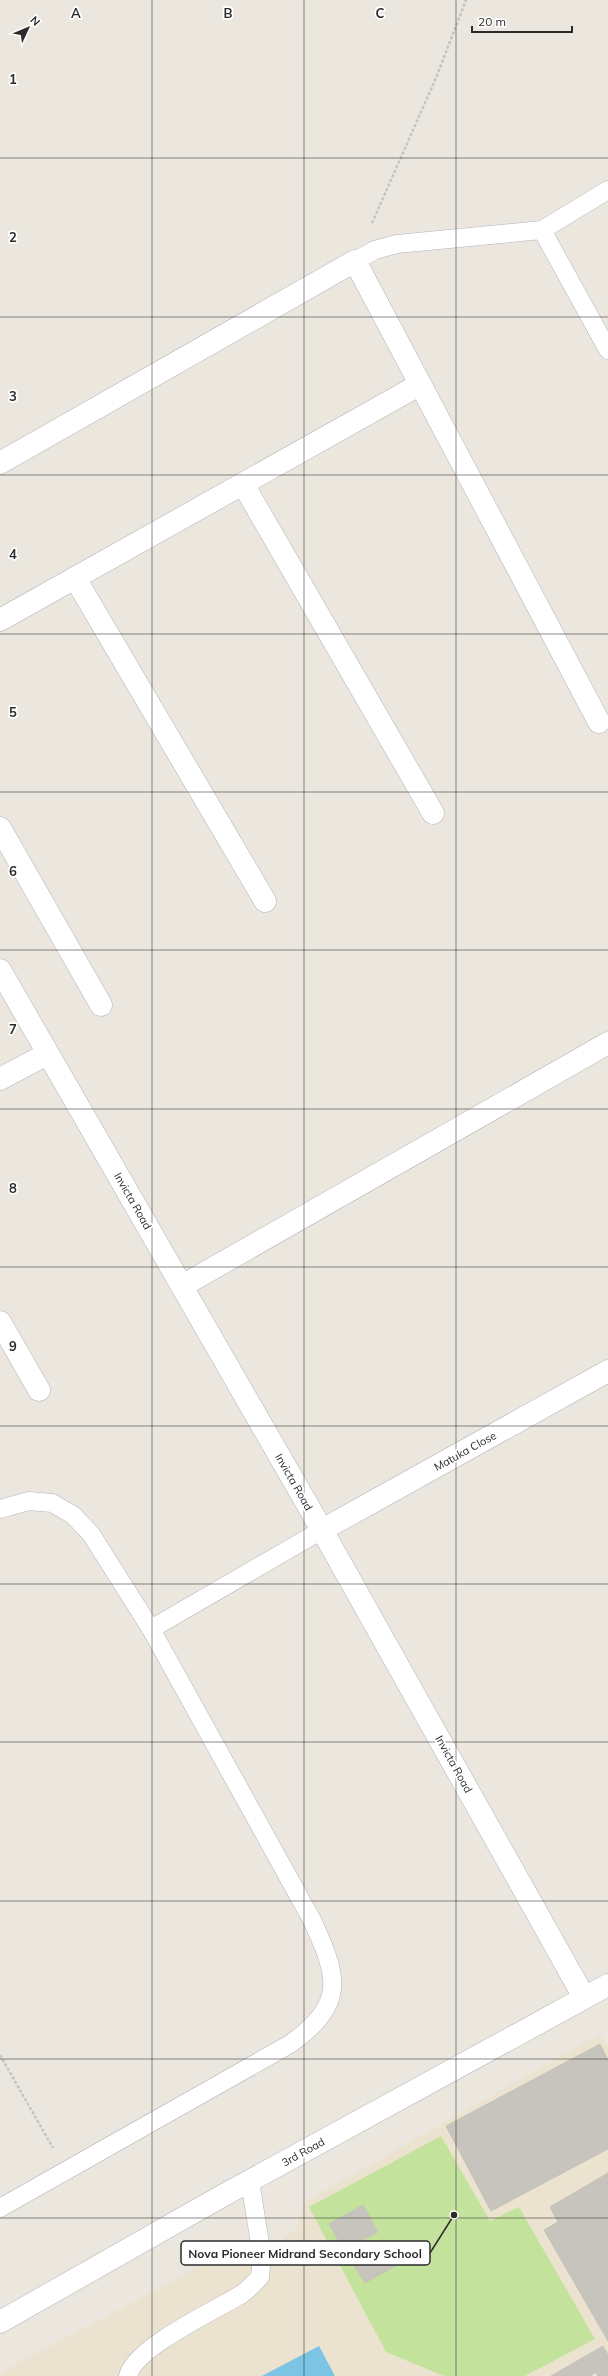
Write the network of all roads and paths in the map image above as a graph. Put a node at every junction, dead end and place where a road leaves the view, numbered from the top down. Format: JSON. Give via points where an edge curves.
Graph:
{"nodes":[{"id":1,"x":466,"y":0,"type":"edge"},
{"id":2,"x":608,"y":190,"type":"edge"},
{"id":3,"x":542,"y":230,"type":"junction"},
{"id":4,"x":355,"y":261,"type":"junction"},
{"id":5,"x":608,"y":350,"type":"edge"},
{"id":6,"x":419,"y":385,"type":"junction"},
{"id":7,"x":0,"y":463,"type":"edge"},
{"id":8,"x":243,"y":484,"type":"junction"},
{"id":9,"x":75,"y":578,"type":"junction"},
{"id":10,"x":0,"y":620,"type":"edge"},
{"id":11,"x":599,"y":722,"type":"dead end"},
{"id":12,"x":433,"y":813,"type":"dead end"},
{"id":13,"x":0,"y":828,"type":"edge"},
{"id":14,"x":264,"y":900,"type":"dead end"},
{"id":15,"x":0,"y":970,"type":"edge"},
{"id":16,"x":101,"y":1005,"type":"dead end"},
{"id":17,"x":608,"y":1043,"type":"edge"},
{"id":18,"x":47,"y":1054,"type":"junction"},
{"id":19,"x":0,"y":1079,"type":"edge"},
{"id":20,"x":182,"y":1286,"type":"junction"},
{"id":21,"x":0,"y":1322,"type":"edge"},
{"id":22,"x":608,"y":1371,"type":"edge"},
{"id":23,"x":39,"y":1390,"type":"dead end"},
{"id":24,"x":0,"y":1509,"type":"edge"},
{"id":25,"x":322,"y":1530,"type":"junction"},
{"id":26,"x":150,"y":1629,"type":"junction"},
{"id":27,"x":608,"y":1985,"type":"edge"},
{"id":28,"x":584,"y":1997,"type":"junction"},
{"id":29,"x":0,"y":2055,"type":"edge"},
{"id":30,"x":65,"y":2171,"type":"junction"},
{"id":31,"x":250,"y":2181,"type":"junction"},
{"id":32,"x":0,"y":2208,"type":"edge"},
{"id":33,"x":0,"y":2322,"type":"edge"},
{"id":34,"x":128,"y":2374,"type":"edge"}],
"edges":[{"from":1,"to":4,"type":"path","via":[[433,85]]},
{"from":2,"to":3,"type":"lane"},
{"from":3,"to":4,"type":"lane","via":[[397,244],[375,250]]},
{"from":3,"to":5,"type":"lane"},
{"from":4,"to":6,"type":"street"},
{"from":4,"to":7,"type":"street"},
{"from":6,"to":8,"type":"street"},
{"from":6,"to":11,"type":"street"},
{"from":8,"to":9,"type":"street"},
{"from":8,"to":12,"type":"street"},
{"from":9,"to":10,"type":"street"},
{"from":9,"to":14,"type":"street"},
{"from":13,"to":16,"type":"street"},
{"from":15,"to":18,"type":"street","name":"Invicta Road"},
{"from":17,"to":20,"type":"street"},
{"from":18,"to":19,"type":"street"},
{"from":18,"to":20,"type":"street","name":"Invicta Road"},
{"from":20,"to":25,"type":"street","name":"Invicta Road"},
{"from":21,"to":23,"type":"street"},
{"from":22,"to":25,"type":"street","name":"Matuka Close"},
{"from":24,"to":26,"type":"lane","via":[[29,1500],[52,1503],[73,1515],[91,1534]]},
{"from":25,"to":26,"type":"lane"},
{"from":25,"to":28,"type":"street","name":"Invicta Road"},
{"from":26,"to":30,"type":"lane","via":[[312,1920],[326,1951],[333,1978],[331,2000],[310,2030],[290,2044]]},
{"from":27,"to":28,"type":"street","name":"3rd Road"},
{"from":28,"to":31,"type":"street","name":"3rd Road"},
{"from":29,"to":30,"type":"path"},
{"from":30,"to":32,"type":"lane"},
{"from":31,"to":33,"type":"street","name":"3rd Road"},
{"from":31,"to":34,"type":"lane","via":[[262,2256],[260,2277],[244,2293],[148,2349]]}]}
